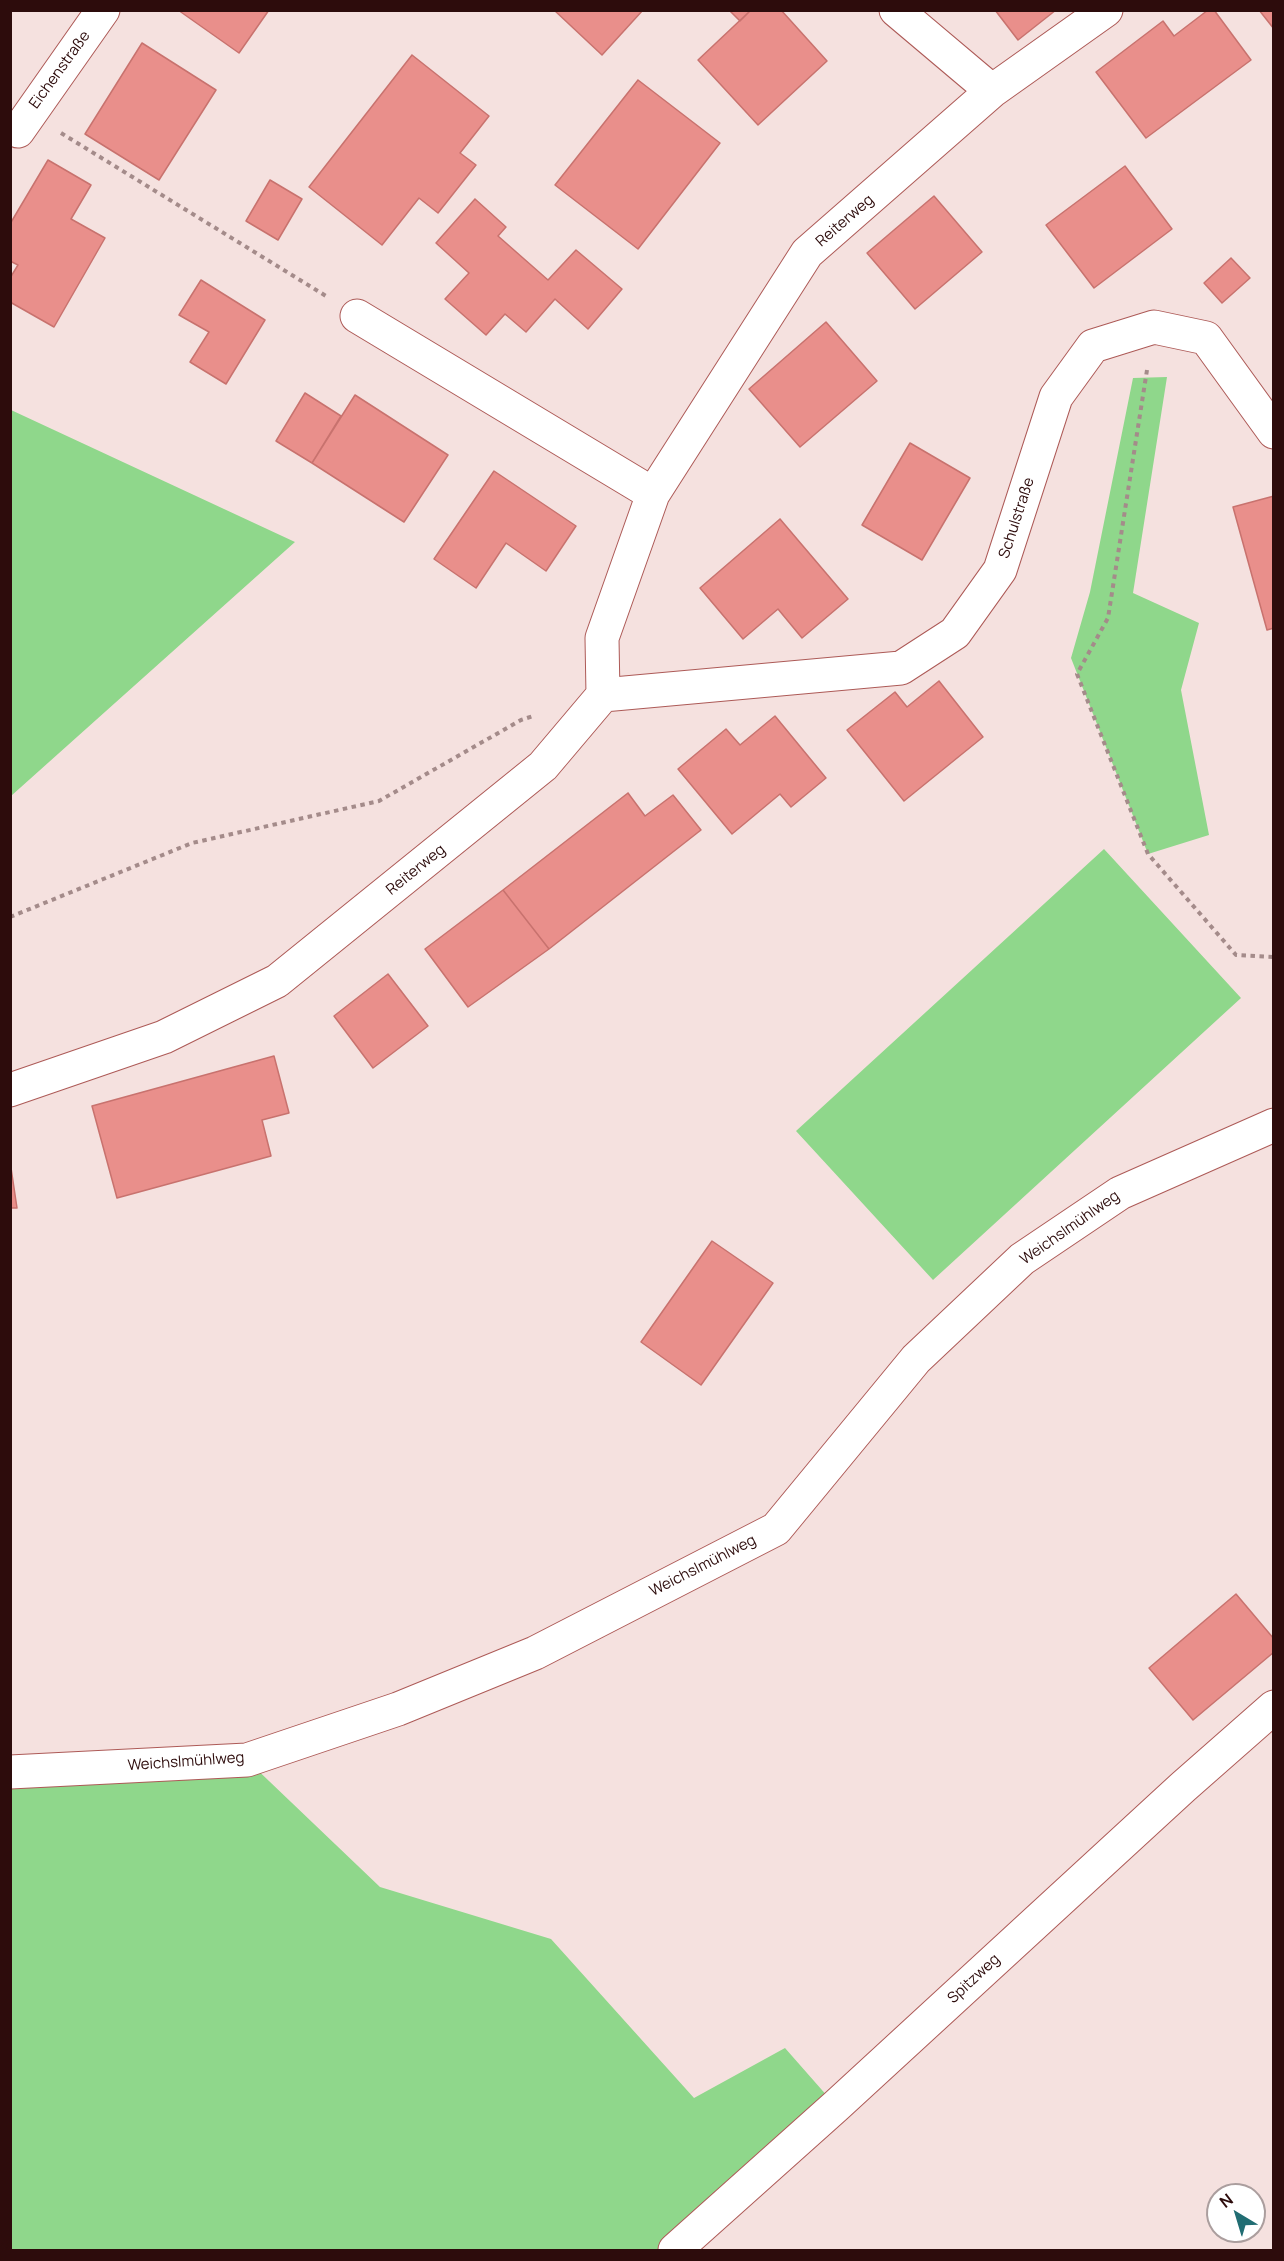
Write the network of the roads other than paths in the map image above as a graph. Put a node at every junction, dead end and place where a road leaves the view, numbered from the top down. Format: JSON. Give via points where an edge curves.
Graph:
{"nodes":[{"id":1,"x":103,"y":10,"type":"edge"},
{"id":2,"x":896,"y":10,"type":"edge"},
{"id":3,"x":1106,"y":10,"type":"edge"},
{"id":4,"x":992,"y":91,"type":"junction"},
{"id":5,"x":19,"y":124,"type":"edge"},
{"id":6,"x":357,"y":316,"type":"road end"},
{"id":7,"x":1274,"y":432,"type":"edge"},
{"id":8,"x":653,"y":494,"type":"junction"},
{"id":9,"x":603,"y":695,"type":"junction"},
{"id":10,"x":10,"y":1090,"type":"edge"},
{"id":11,"x":1274,"y":1125,"type":"edge"},
{"id":12,"x":1274,"y":1707,"type":"edge"},
{"id":13,"x":10,"y":1772,"type":"edge"},
{"id":14,"x":675,"y":2250,"type":"edge"}],
"edges":[{"from":1,"to":5,"type":"street","name":"Eichenstraße"},
{"from":2,"to":4,"type":"street"},
{"from":3,"to":4,"type":"street","name":"Reiterweg"},
{"from":4,"to":8,"type":"street","name":"Reiterweg","via":[[807,253]]},
{"from":6,"to":8,"type":"street"},
{"from":7,"to":9,"type":"street","name":"Schulstraße","via":[[1206,338],[1154,327],[1093,346],[1056,397],[1000,570],[955,633],[901,668]]},
{"from":8,"to":9,"type":"street","name":"Reiterweg","via":[[602,638]]},
{"from":9,"to":10,"type":"street","name":"Reiterweg","via":[[543,766],[277,981],[164,1037]]},
{"from":11,"to":13,"type":"street","name":"Weichslmühlweg","via":[[1120,1193],[1022,1259],[916,1359],[776,1529],[535,1653],[398,1709],[247,1760]]},
{"from":12,"to":14,"type":"street","name":"Spitzweg"}]}
